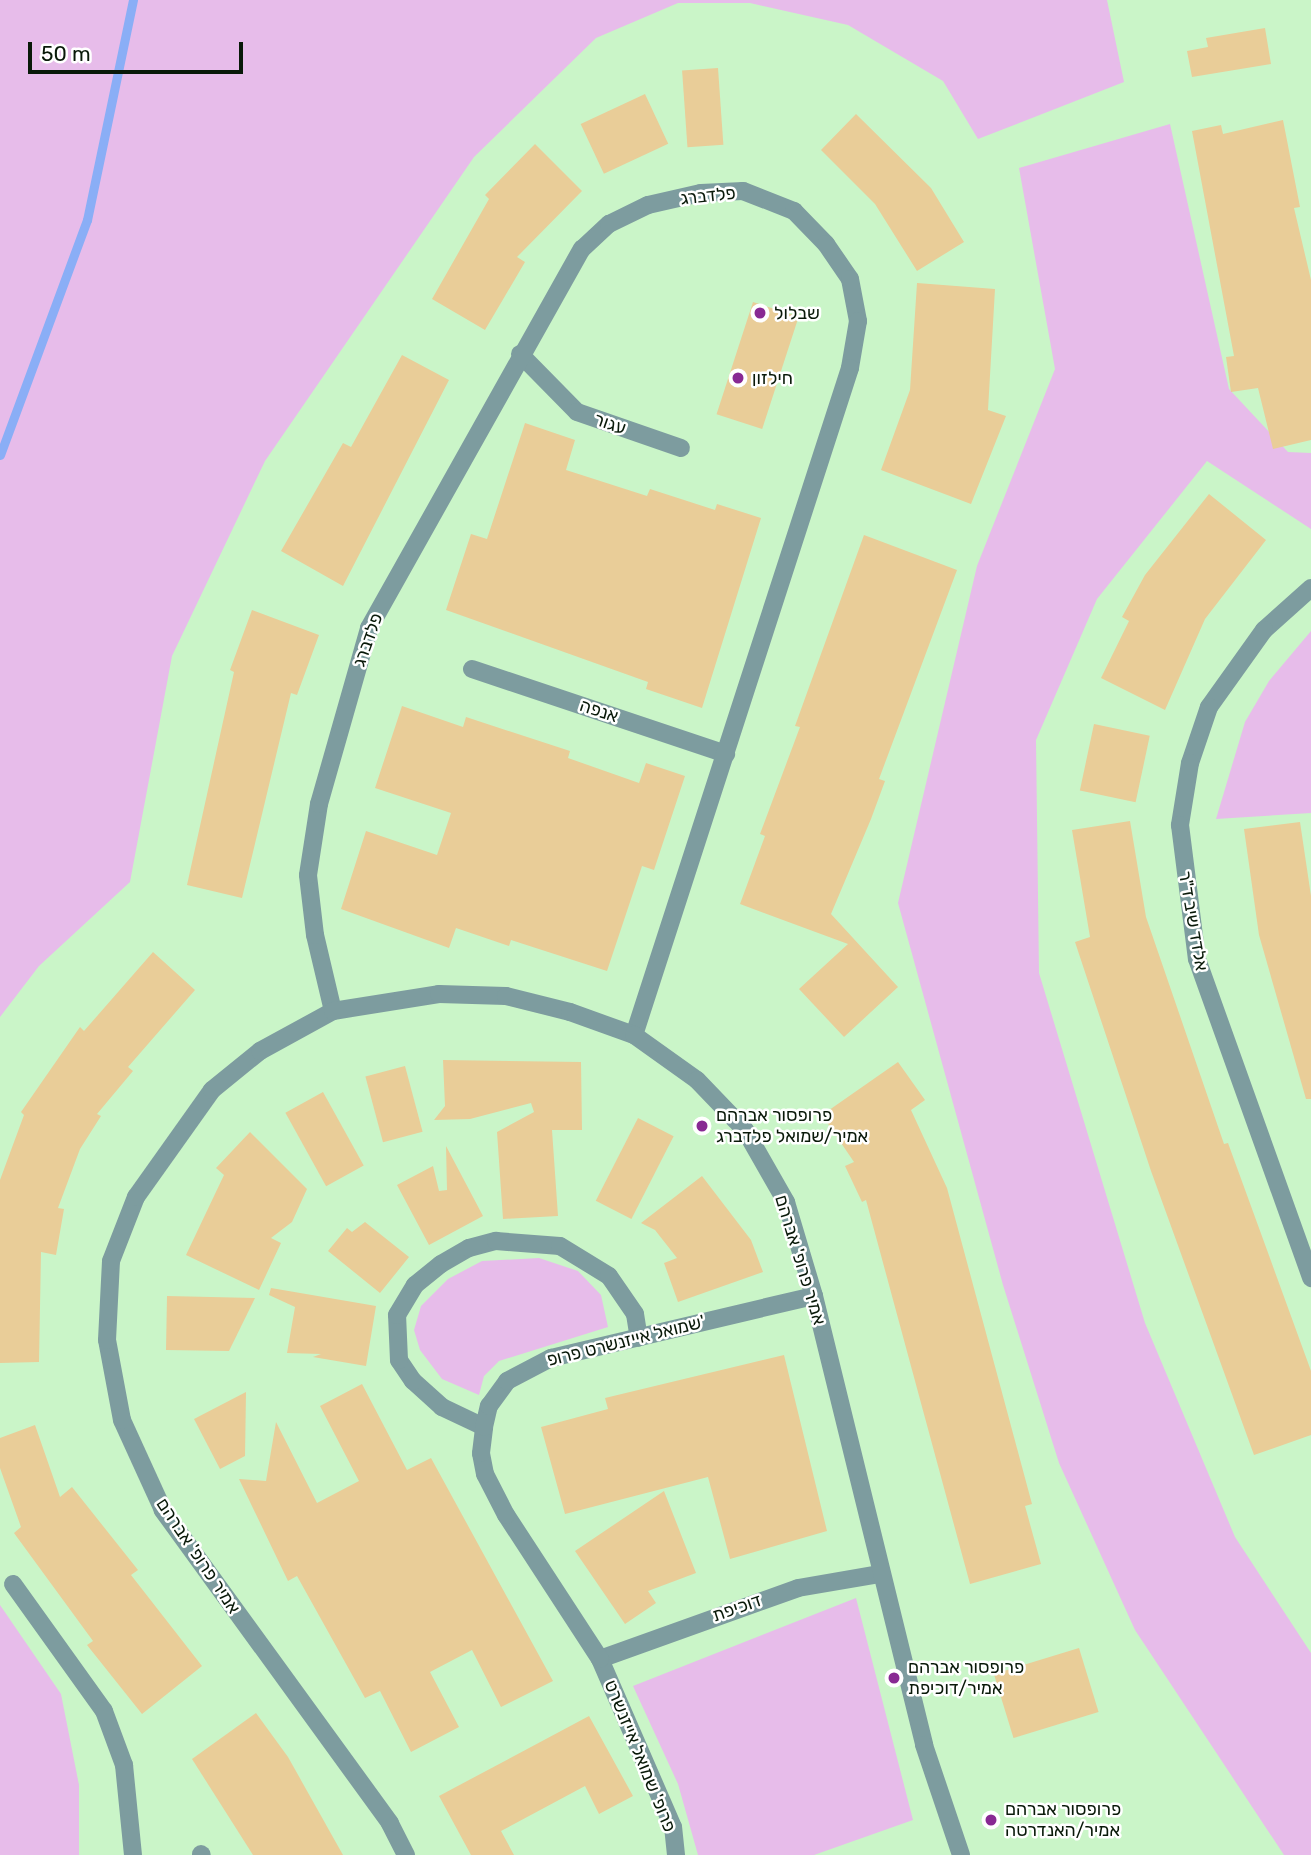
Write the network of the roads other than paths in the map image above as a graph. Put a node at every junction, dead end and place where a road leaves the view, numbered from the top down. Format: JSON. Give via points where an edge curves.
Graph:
{"nodes":[{"id":1,"x":520,"y":354,"type":"junction"},
{"id":2,"x":681,"y":448,"type":"dead end"},
{"id":3,"x":1311,"y":588,"type":"edge"},
{"id":4,"x":472,"y":669,"type":"dead end"},
{"id":5,"x":726,"y":754,"type":"junction"},
{"id":6,"x":333,"y":1011,"type":"junction"},
{"id":7,"x":634,"y":1035,"type":"junction"},
{"id":8,"x":1311,"y":1278,"type":"edge"},
{"id":9,"x":814,"y":1296,"type":"junction"},
{"id":10,"x":639,"y":1338,"type":"junction"},
{"id":11,"x":484,"y":1427,"type":"junction"},
{"id":12,"x":879,"y":1574,"type":"junction"},
{"id":13,"x":13,"y":1584,"type":"dead end"},
{"id":14,"x":600,"y":1659,"type":"junction"},
{"id":15,"x":133,"y":1855,"type":"edge"},
{"id":16,"x":406,"y":1855,"type":"edge"},
{"id":17,"x":676,"y":1855,"type":"edge"},
{"id":18,"x":961,"y":1855,"type":"edge"}],
"edges":[{"from":1,"to":2,"type":"street","name":"עגור","via":[[577,412]]},
{"from":1,"to":5,"type":"street","name":"פלדברג","via":[[582,249],[609,224],[648,205],[701,193],[743,191],[794,211],[850,279],[858,321],[850,368]]},
{"from":1,"to":6,"type":"street","name":"פלדברג","via":[[369,628],[319,804],[308,875],[315,935]]},
{"from":3,"to":8,"type":"street","name":"אלדד שיב ד\"ר","via":[[1264,630],[1209,707],[1190,763],[1180,825],[1197,959]]},
{"from":4,"to":5,"type":"street","name":"אנפה"},
{"from":5,"to":7,"type":"street","name":"פלדברג"},
{"from":6,"to":7,"type":"street","name":"אמיר פרופ' אברהם","via":[[439,994],[506,996]]},
{"from":6,"to":16,"type":"street","name":"אמיר פרופ' אברהם","via":[[260,1051],[212,1090],[172,1143],[136,1196],[111,1261],[107,1340],[121,1420],[163,1510],[390,1823]]},
{"from":7,"to":9,"type":"street","name":"אמיר פרופ' אברהם","via":[[697,1080],[746,1130],[786,1202]]},
{"from":9,"to":10,"type":"street","name":"שמואל אייזנשרט פרופ'"},
{"from":9,"to":12,"type":"street","name":"אמיר פרופ' אברהם"},
{"from":10,"to":11,"type":"street","name":"שמואל אייזנשרט פרופ'","via":[[525,1369],[507,1381],[489,1406]]},
{"from":10,"to":11,"type":"street","via":[[635,1314],[610,1276],[560,1246],[496,1241],[469,1248],[441,1264],[415,1286],[397,1315],[399,1360],[413,1381],[442,1407]]},
{"from":11,"to":14,"type":"street","name":"שמואל אייזנשרט פרופ'","via":[[481,1453],[485,1474],[506,1515]]},
{"from":12,"to":14,"type":"street","name":"דוכיפת","via":[[773,1596]]},
{"from":12,"to":18,"type":"street","name":"אמיר פרופ' אברהם","via":[[924,1745]]},
{"from":13,"to":15,"type":"street","via":[[104,1711],[124,1765]]},
{"from":14,"to":17,"type":"street","name":"פרופ' שמואל אייזנשרט","via":[[673,1827]]}]}
